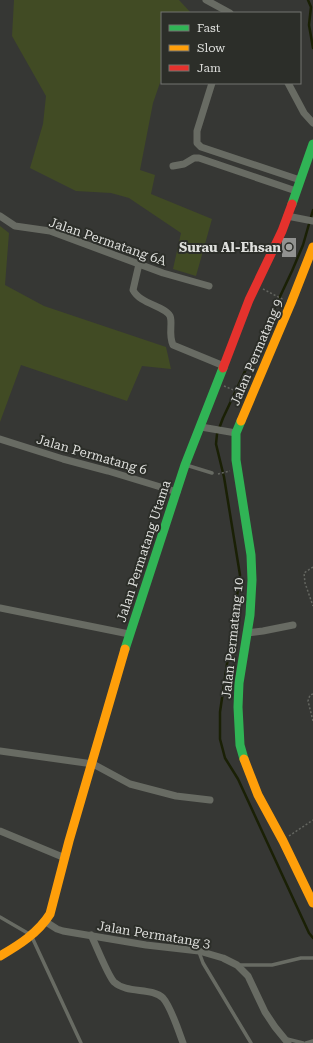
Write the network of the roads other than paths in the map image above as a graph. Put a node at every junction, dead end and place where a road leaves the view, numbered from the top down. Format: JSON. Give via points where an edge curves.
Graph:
{"nodes":[{"id":1,"x":206,"y":0,"type":"edge"},
{"id":2,"x":228,"y":12,"type":"edge"},
{"id":3,"x":212,"y":84,"type":"edge"},
{"id":4,"x":288,"y":84,"type":"edge"},
{"id":5,"x":313,"y":123,"type":"edge"},
{"id":6,"x":313,"y":144,"type":"edge"},
{"id":7,"x":173,"y":166,"type":"dead end"},
{"id":8,"x":300,"y":180,"type":"junction"},
{"id":9,"x":296,"y":191,"type":"junction"},
{"id":10,"x":0,"y":216,"type":"edge"},
{"id":11,"x":287,"y":216,"type":"junction"},
{"id":12,"x":313,"y":221,"type":"edge"},
{"id":13,"x":313,"y":247,"type":"edge"},
{"id":14,"x":139,"y":264,"type":"junction"},
{"id":15,"x":210,"y":286,"type":"dead end"},
{"id":16,"x":224,"y":366,"type":"junction"},
{"id":17,"x":205,"y":428,"type":"junction"},
{"id":18,"x":234,"y":432,"type":"junction"},
{"id":19,"x":0,"y":439,"type":"edge"},
{"id":20,"x":185,"y":465,"type":"junction"},
{"id":21,"x":212,"y":473,"type":"dead end"},
{"id":22,"x":177,"y":492,"type":"junction"},
{"id":23,"x":0,"y":608,"type":"edge"},
{"id":24,"x":293,"y":625,"type":"dead end"},
{"id":25,"x":247,"y":633,"type":"junction"},
{"id":26,"x":129,"y":634,"type":"junction"},
{"id":27,"x":0,"y":751,"type":"edge"},
{"id":28,"x":92,"y":764,"type":"junction"},
{"id":29,"x":210,"y":800,"type":"dead end"},
{"id":30,"x":0,"y":831,"type":"edge"},
{"id":31,"x":65,"y":858,"type":"junction"},
{"id":32,"x":312,"y":899,"type":"edge"},
{"id":33,"x":0,"y":917,"type":"edge"},
{"id":34,"x":46,"y":922,"type":"junction"},
{"id":35,"x":31,"y":935,"type":"junction"},
{"id":36,"x":91,"y":935,"type":"junction"},
{"id":37,"x":199,"y":951,"type":"junction"},
{"id":38,"x":2,"y":953,"type":"edge"},
{"id":39,"x":313,"y":958,"type":"edge"},
{"id":40,"x":237,"y":965,"type":"junction"},
{"id":41,"x":287,"y":1041,"type":"edge"},
{"id":42,"x":313,"y":1042,"type":"edge"},
{"id":43,"x":81,"y":1043,"type":"edge"},
{"id":44,"x":183,"y":1043,"type":"edge"},
{"id":45,"x":251,"y":1043,"type":"edge"},
{"id":46,"x":304,"y":1043,"type":"edge"}],
"edges":[{"from":1,"to":2,"type":"street"},
{"from":3,"to":8,"type":"street","via":[[197,143],[201,147]]},
{"from":4,"to":5,"type":"street","via":[[300,108]]},
{"from":6,"to":8,"type":"street","name":"Jalan Permatang Utama"},
{"from":7,"to":9,"type":"street","via":[[199,158]]},
{"from":8,"to":9,"type":"street","name":"Jalan Permatang Utama"},
{"from":9,"to":11,"type":"street","name":"Jalan Permatang Utama"},
{"from":10,"to":14,"type":"street","name":"Jalan Permatang 6A","via":[[15,226],[50,231]]},
{"from":11,"to":12,"type":"street"},
{"from":11,"to":16,"type":"street","name":"Jalan Permatang Utama"},
{"from":13,"to":18,"type":"street","name":"Jalan Permatang 9"},
{"from":14,"to":15,"type":"street","name":"Jalan Permatang 6A"},
{"from":14,"to":16,"type":"street","via":[[133,290],[170,316],[173,345]]},
{"from":16,"to":17,"type":"street","name":"Jalan Permatang Utama"},
{"from":17,"to":18,"type":"street"},
{"from":17,"to":20,"type":"street","name":"Jalan Permatang Utama"},
{"from":18,"to":25,"type":"street","name":"Jalan Permatang 10","via":[[251,555],[252,580]]},
{"from":19,"to":22,"type":"street","name":"Jalan Permatang 6"},
{"from":20,"to":21,"type":"lane"},
{"from":20,"to":22,"type":"street","name":"Jalan Permatang Utama"},
{"from":22,"to":26,"type":"street","name":"Jalan Permatang Utama"},
{"from":23,"to":26,"type":"street"},
{"from":24,"to":25,"type":"street"},
{"from":25,"to":32,"type":"street","name":"Jalan Permatang 10","via":[[239,683],[240,745],[258,795]]},
{"from":26,"to":28,"type":"street","name":"Jalan Permatang Utama"},
{"from":27,"to":28,"type":"street"},
{"from":28,"to":29,"type":"street","via":[[130,784],[176,796]]},
{"from":28,"to":31,"type":"street","name":"Jalan Permatang Utama"},
{"from":30,"to":31,"type":"street"},
{"from":31,"to":34,"type":"street","name":"Jalan Permatang Utama"},
{"from":33,"to":35,"type":"lane"},
{"from":34,"to":35,"type":"street","name":"Jalan Permatang Utama"},
{"from":34,"to":36,"type":"street","name":"Jalan Permatang 3","via":[[58,929]]},
{"from":35,"to":38,"type":"street","name":"Jalan Permatang Utama"},
{"from":35,"to":43,"type":"lane"},
{"from":36,"to":37,"type":"street","name":"Jalan Permatang 3"},
{"from":36,"to":44,"type":"street","via":[[114,982],[138,991],[153,992],[163,998]]},
{"from":37,"to":40,"type":"street","name":"Jalan Permatang 3"},
{"from":37,"to":45,"type":"lane","via":[[203,963]]},
{"from":39,"to":40,"type":"lane","via":[[301,958],[272,965]]},
{"from":40,"to":41,"type":"street","name":"Jalan Permatang 3","via":[[248,976],[265,1012]]},
{"from":41,"to":46,"type":"lane"},
{"from":42,"to":46,"type":"lane"}]}
